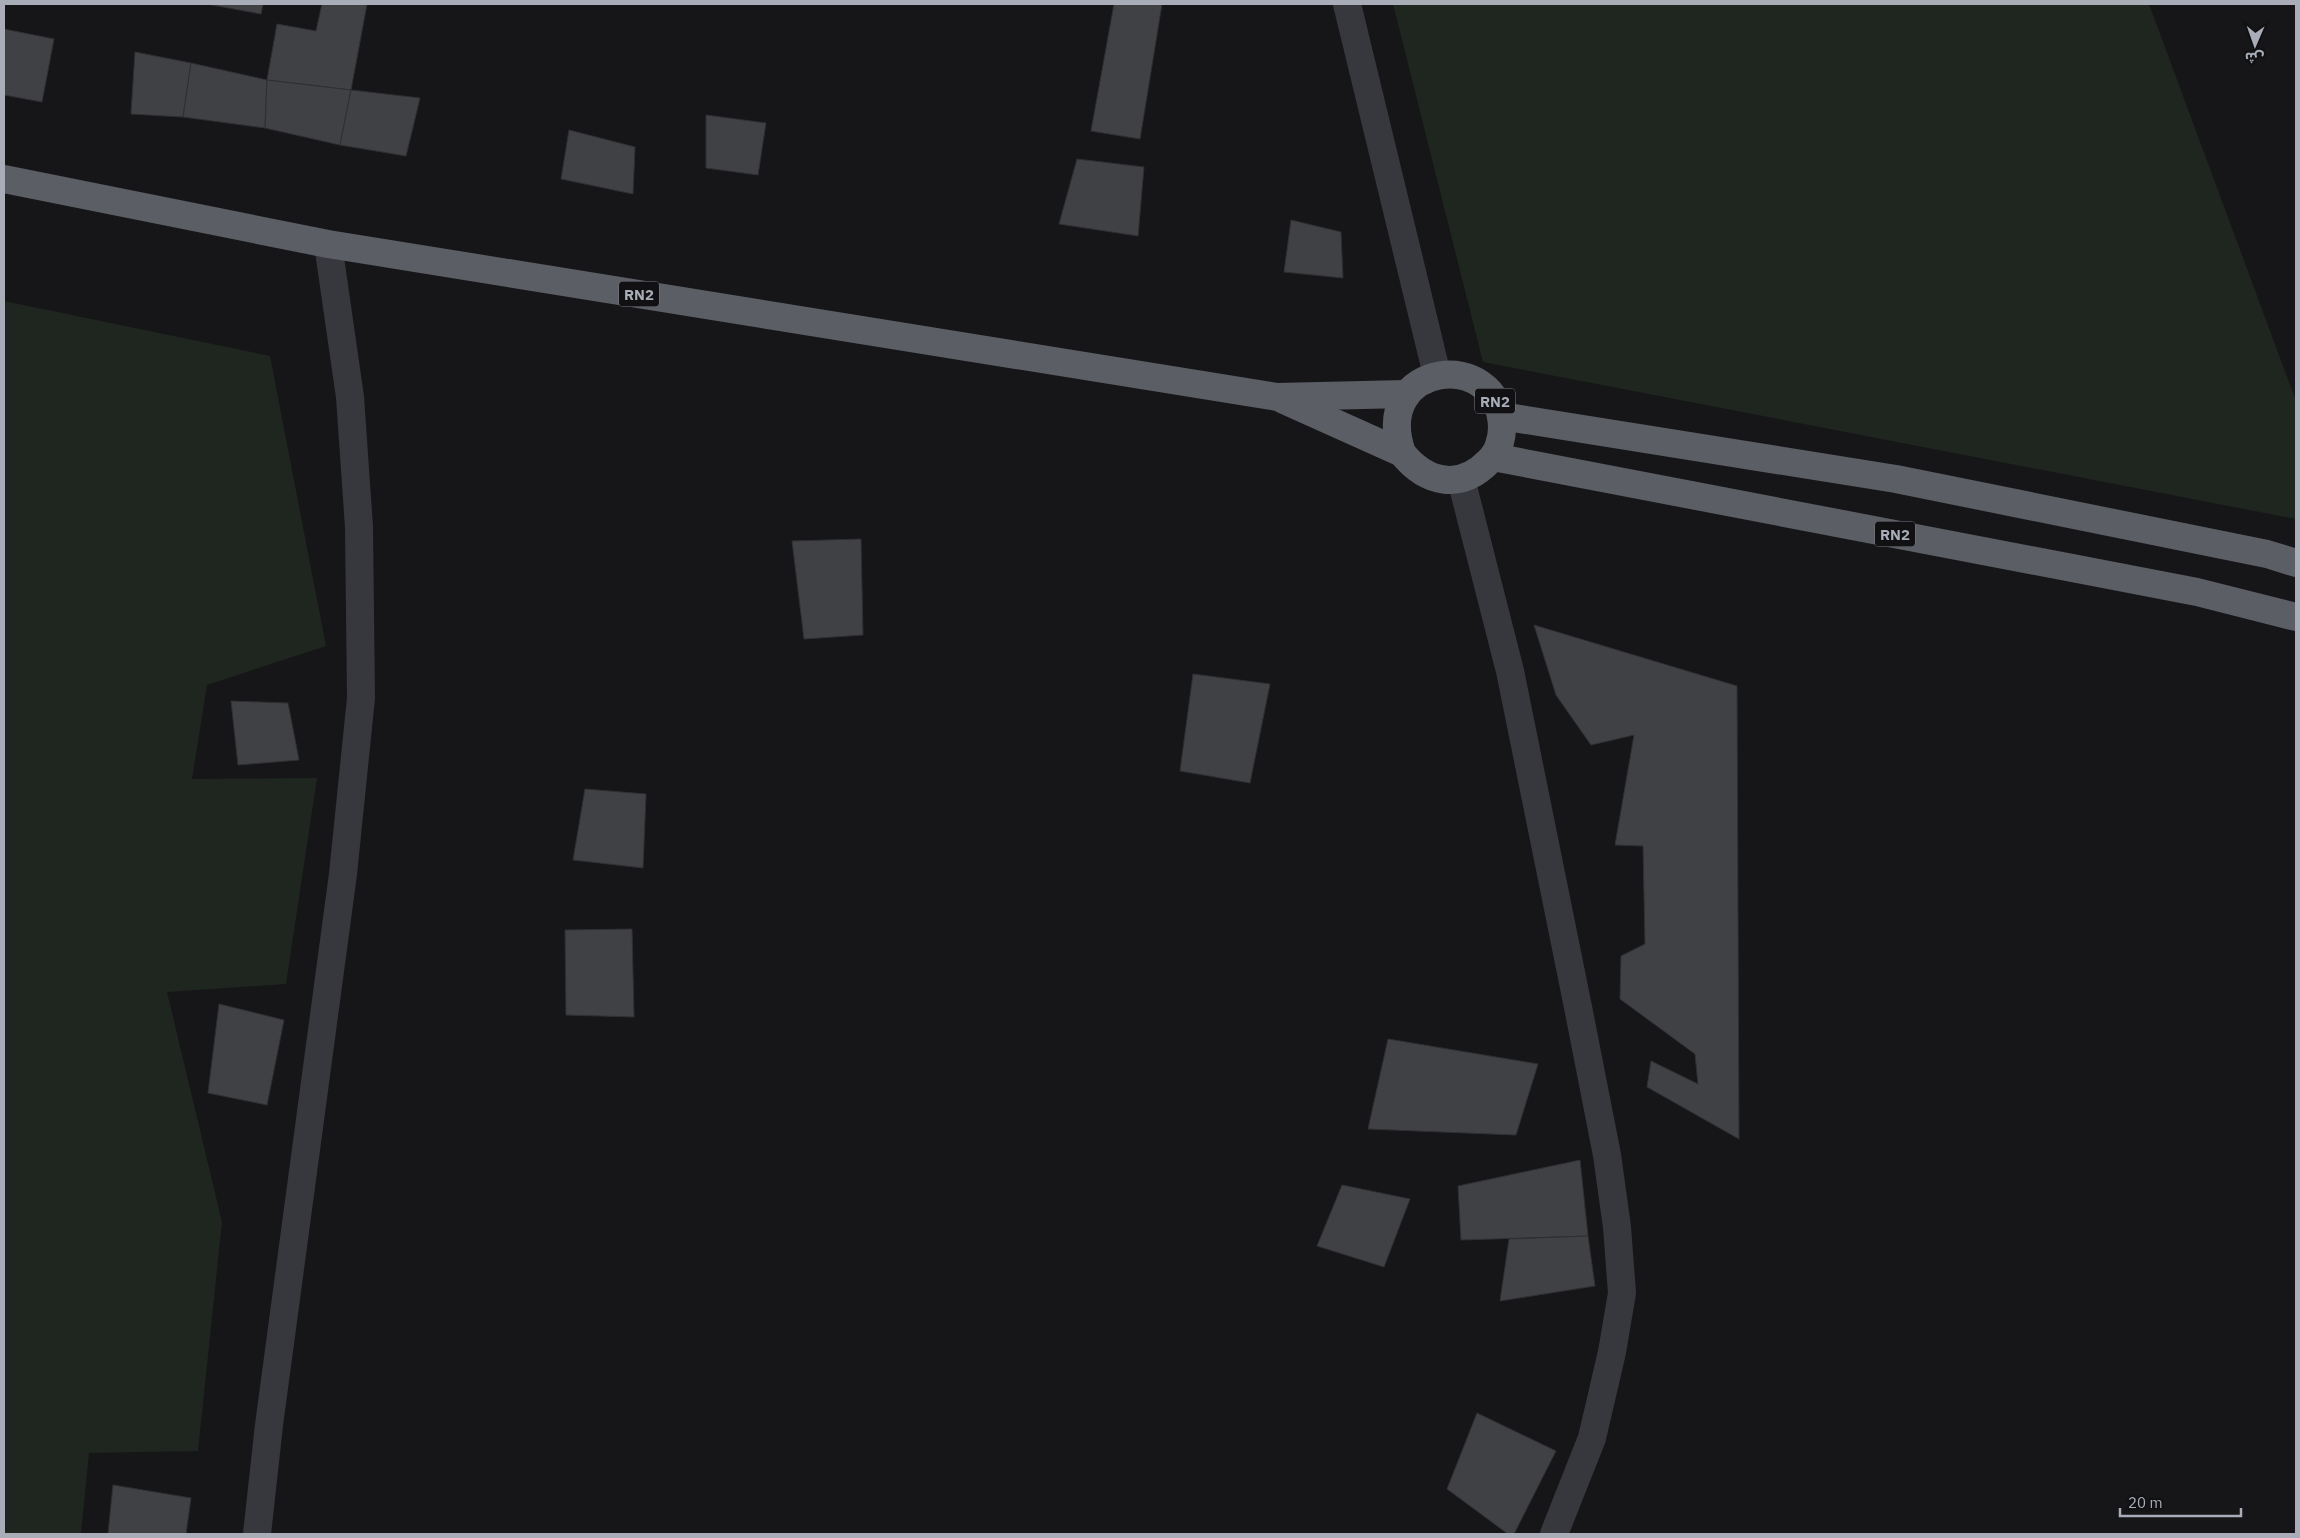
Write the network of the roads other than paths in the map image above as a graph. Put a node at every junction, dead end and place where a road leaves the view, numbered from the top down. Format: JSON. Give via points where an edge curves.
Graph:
{"nodes":[{"id":1,"x":1347,"y":4,"type":"edge"},
{"id":2,"x":4,"y":179,"type":"edge"},
{"id":3,"x":328,"y":244,"type":"junction"},
{"id":4,"x":1437,"y":375,"type":"junction"},
{"id":5,"x":1406,"y":394,"type":"junction"},
{"id":6,"x":1277,"y":397,"type":"junction"},
{"id":7,"x":1501,"y":416,"type":"junction"},
{"id":8,"x":1402,"y":453,"type":"junction"},
{"id":9,"x":1493,"y":457,"type":"junction"},
{"id":10,"x":1462,"y":479,"type":"junction"},
{"id":11,"x":2296,"y":563,"type":"edge"},
{"id":12,"x":2296,"y":617,"type":"edge"},
{"id":13,"x":258,"y":1534,"type":"edge"},
{"id":14,"x":1554,"y":1534,"type":"edge"}],
"edges":[{"from":1,"to":4,"type":"street"},
{"from":2,"to":3,"type":"highway","number":"RN2"},
{"from":3,"to":6,"type":"highway","number":"RN2"},
{"from":3,"to":13,"type":"street","via":[[351,416],[359,527],[361,698],[342,874],[269,1425]]},
{"from":4,"to":5,"type":"highway","number":"RN2","via":[[1417,384]]},
{"from":4,"to":7,"type":"highway","number":"RN2","via":[[1458,374],[1478,382],[1493,396]]},
{"from":5,"to":6,"type":"highway","number":"RN2"},
{"from":5,"to":8,"type":"highway","via":[[1397,413],[1396,427]]},
{"from":6,"to":8,"type":"highway","number":"RN2"},
{"from":7,"to":9,"type":"highway","number":"RN2","via":[[1502,437]]},
{"from":7,"to":11,"type":"highway","number":"RN2","via":[[1896,479],[2267,554]]},
{"from":8,"to":10,"type":"highway","number":"RN2","via":[[1412,466],[1427,476],[1444,480]]},
{"from":9,"to":10,"type":"highway","number":"RN2","via":[[1480,471]]},
{"from":9,"to":12,"type":"highway","number":"RN2","via":[[2197,592]]},
{"from":10,"to":14,"type":"street","via":[[1510,671],[1578,1008],[1617,1227],[1622,1294],[1612,1352],[1592,1438]]}]}
